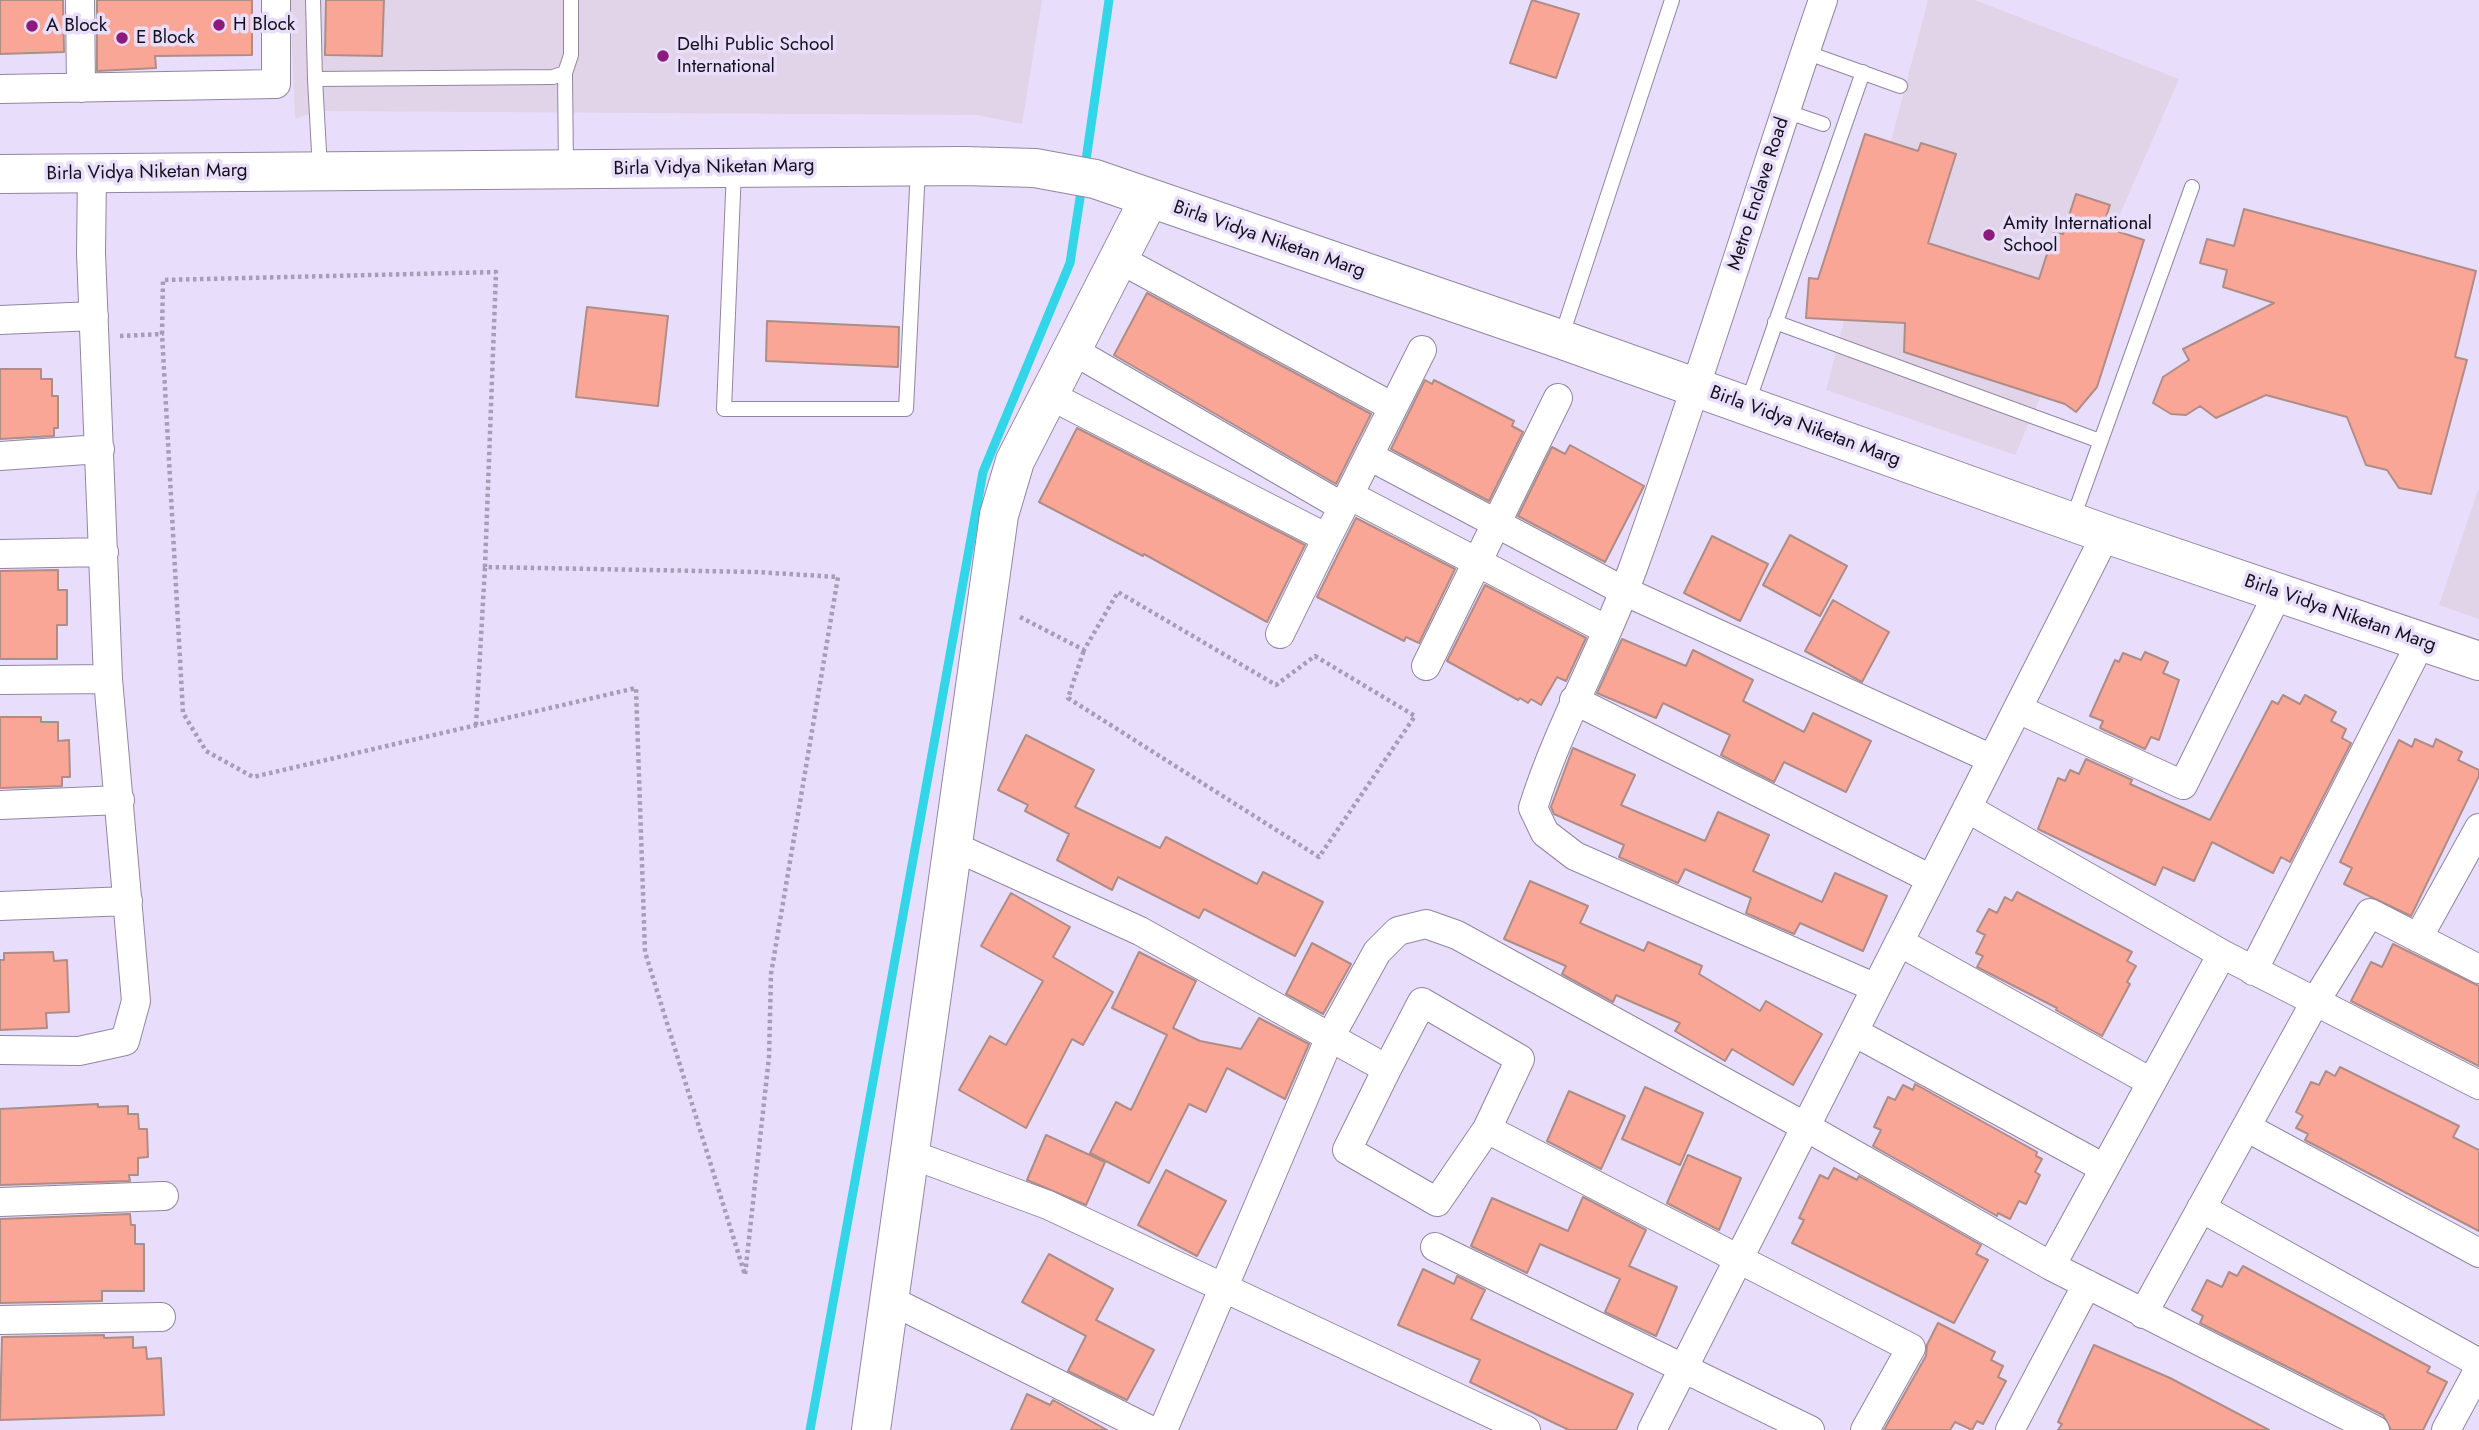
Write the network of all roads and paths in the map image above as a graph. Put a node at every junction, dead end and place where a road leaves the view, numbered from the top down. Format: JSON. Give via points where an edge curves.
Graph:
{"nodes":[{"id":1,"x":79,"y":0,"type":"edge"},
{"id":2,"x":276,"y":0,"type":"edge"},
{"id":3,"x":313,"y":0,"type":"edge"},
{"id":4,"x":571,"y":0,"type":"edge"},
{"id":5,"x":1672,"y":0,"type":"edge"},
{"id":6,"x":1823,"y":0,"type":"edge"},
{"id":7,"x":1805,"y":52,"type":"junction"},
{"id":8,"x":565,"y":72,"type":"junction"},
{"id":9,"x":1863,"y":72,"type":"junction"},
{"id":10,"x":315,"y":79,"type":"junction"},
{"id":11,"x":1900,"y":86,"type":"dead end"},
{"id":12,"x":81,"y":88,"type":"junction"},
{"id":13,"x":0,"y":89,"type":"edge"},
{"id":14,"x":1785,"y":111,"type":"junction"},
{"id":15,"x":1832,"y":128,"type":"junction"},
{"id":16,"x":918,"y":166,"type":"junction"},
{"id":17,"x":734,"y":168,"type":"junction"},
{"id":18,"x":566,"y":170,"type":"junction"},
{"id":19,"x":320,"y":172,"type":"junction"},
{"id":20,"x":0,"y":174,"type":"edge"},
{"id":21,"x":92,"y":174,"type":"junction"},
{"id":22,"x":2192,"y":187,"type":"dead end"},
{"id":23,"x":1149,"y":199,"type":"junction"},
{"id":24,"x":1119,"y":259,"type":"junction"},
{"id":25,"x":0,"y":320,"type":"edge"},
{"id":26,"x":1775,"y":322,"type":"junction"},
{"id":27,"x":95,"y":327,"type":"junction"},
{"id":28,"x":162,"y":334,"type":"junction"},
{"id":29,"x":1560,"y":339,"type":"junction"},
{"id":30,"x":1072,"y":350,"type":"junction"},
{"id":31,"x":1422,"y":351,"type":"dead end"},
{"id":32,"x":1697,"y":389,"type":"junction"},
{"id":33,"x":1049,"y":395,"type":"junction"},
{"id":34,"x":1558,"y":398,"type":"dead end"},
{"id":35,"x":1746,"y":406,"type":"junction"},
{"id":36,"x":1393,"y":407,"type":"junction"},
{"id":37,"x":2100,"y":441,"type":"junction"},
{"id":38,"x":100,"y":449,"type":"junction"},
{"id":39,"x":0,"y":456,"type":"edge"},
{"id":40,"x":1368,"y":456,"type":"junction"},
{"id":41,"x":1346,"y":501,"type":"junction"},
{"id":42,"x":1497,"y":525,"type":"junction"},
{"id":43,"x":2089,"y":528,"type":"junction"},
{"id":44,"x":1327,"y":538,"type":"junction"},
{"id":45,"x":104,"y":552,"type":"junction"},
{"id":46,"x":0,"y":554,"type":"edge"},
{"id":47,"x":1479,"y":562,"type":"junction"},
{"id":48,"x":485,"y":567,"type":"junction"},
{"id":49,"x":1625,"y":591,"type":"junction"},
{"id":50,"x":2278,"y":593,"type":"junction"},
{"id":51,"x":988,"y":601,"type":"junction"},
{"id":52,"x":1607,"y":630,"type":"junction"},
{"id":53,"x":1280,"y":634,"type":"dead end"},
{"id":54,"x":2421,"y":642,"type":"junction"},
{"id":55,"x":1084,"y":650,"type":"junction"},
{"id":56,"x":2479,"y":661,"type":"edge"},
{"id":57,"x":1426,"y":666,"type":"dead end"},
{"id":58,"x":108,"y":679,"type":"junction"},
{"id":59,"x":0,"y":680,"type":"edge"},
{"id":60,"x":1574,"y":700,"type":"junction"},
{"id":61,"x":2018,"y":709,"type":"junction"},
{"id":62,"x":476,"y":725,"type":"junction"},
{"id":63,"x":1992,"y":759,"type":"junction"},
{"id":64,"x":120,"y":800,"type":"junction"},
{"id":65,"x":0,"y":805,"type":"edge"},
{"id":66,"x":1967,"y":808,"type":"junction"},
{"id":67,"x":2479,"y":828,"type":"edge"},
{"id":68,"x":953,"y":846,"type":"junction"},
{"id":69,"x":1931,"y":879,"type":"junction"},
{"id":70,"x":128,"y":901,"type":"junction"},
{"id":71,"x":0,"y":906,"type":"edge"},
{"id":72,"x":2418,"y":938,"type":"junction"},
{"id":73,"x":1899,"y":942,"type":"junction"},
{"id":74,"x":2222,"y":954,"type":"junction"},
{"id":75,"x":2479,"y":969,"type":"edge"},
{"id":76,"x":2253,"y":971,"type":"junction"},
{"id":77,"x":1876,"y":988,"type":"junction"},
{"id":78,"x":2315,"y":1002,"type":"junction"},
{"id":79,"x":1854,"y":1032,"type":"junction"},
{"id":80,"x":1330,"y":1037,"type":"junction"},
{"id":81,"x":0,"y":1050,"type":"edge"},
{"id":82,"x":1387,"y":1069,"type":"junction"},
{"id":83,"x":2151,"y":1082,"type":"junction"},
{"id":84,"x":2479,"y":1085,"type":"edge"},
{"id":85,"x":1806,"y":1127,"type":"junction"},
{"id":86,"x":2246,"y":1127,"type":"junction"},
{"id":87,"x":1488,"y":1129,"type":"junction"},
{"id":88,"x":910,"y":1154,"type":"junction"},
{"id":89,"x":2104,"y":1168,"type":"junction"},
{"id":90,"x":164,"y":1196,"type":"dead end"},
{"id":91,"x":0,"y":1202,"type":"edge"},
{"id":92,"x":2201,"y":1208,"type":"junction"},
{"id":93,"x":1435,"y":1247,"type":"dead end"},
{"id":94,"x":2479,"y":1253,"type":"edge"},
{"id":95,"x":1739,"y":1259,"type":"junction"},
{"id":96,"x":2050,"y":1266,"type":"junction"},
{"id":97,"x":2087,"y":1284,"type":"junction"},
{"id":98,"x":1224,"y":1287,"type":"junction"},
{"id":99,"x":890,"y":1300,"type":"junction"},
{"id":100,"x":2143,"y":1314,"type":"junction"},
{"id":101,"x":161,"y":1317,"type":"dead end"},
{"id":102,"x":0,"y":1320,"type":"edge"},
{"id":103,"x":2479,"y":1363,"type":"edge"},
{"id":104,"x":1683,"y":1369,"type":"junction"},
{"id":105,"x":2479,"y":1369,"type":"edge"},
{"id":106,"x":871,"y":1430,"type":"edge"},
{"id":107,"x":1150,"y":1430,"type":"edge"},
{"id":108,"x":1163,"y":1430,"type":"edge"},
{"id":109,"x":1526,"y":1430,"type":"edge"},
{"id":110,"x":1652,"y":1430,"type":"edge"},
{"id":111,"x":1810,"y":1430,"type":"edge"},
{"id":112,"x":1865,"y":1430,"type":"edge"},
{"id":113,"x":2010,"y":1430,"type":"edge"},
{"id":114,"x":2375,"y":1430,"type":"edge"},
{"id":115,"x":2446,"y":1430,"type":"edge"}],
"edges":[{"from":1,"to":12,"type":"street"},
{"from":2,"to":12,"type":"street","via":[[276,84]]},
{"from":3,"to":10,"type":"lane"},
{"from":4,"to":8,"type":"lane","via":[[571,55]]},
{"from":5,"to":29,"type":"lane"},
{"from":6,"to":7,"type":"street","name":"Metro Enclave Road"},
{"from":7,"to":9,"type":"lane"},
{"from":7,"to":14,"type":"street","name":"Metro Enclave Road"},
{"from":8,"to":10,"type":"lane","via":[[553,77]]},
{"from":8,"to":18,"type":"lane"},
{"from":9,"to":11,"type":"lane"},
{"from":9,"to":15,"type":"lane"},
{"from":10,"to":19,"type":"lane"},
{"from":12,"to":13,"type":"street"},
{"from":14,"to":15,"type":"lane"},
{"from":14,"to":32,"type":"street","name":"Metro Enclave Road"},
{"from":15,"to":26,"type":"lane"},
{"from":16,"to":17,"type":"street","name":"Birla Vidya Niketan Marg"},
{"from":16,"to":17,"type":"lane","via":[[906,409],[724,409]]},
{"from":16,"to":23,"type":"street","name":"Birla Vidya Niketan Marg","via":[[1035,168],[1095,179]]},
{"from":17,"to":18,"type":"street","name":"Birla Vidya Niketan Marg"},
{"from":18,"to":19,"type":"street","name":"Birla Vidya Niketan Marg"},
{"from":19,"to":21,"type":"street","name":"Birla Vidya Niketan Marg"},
{"from":20,"to":21,"type":"street","name":"Birla Vidya Niketan Marg"},
{"from":21,"to":27,"type":"street"},
{"from":22,"to":37,"type":"lane"},
{"from":23,"to":24,"type":"street"},
{"from":23,"to":29,"type":"street","name":"Birla Vidya Niketan Marg"},
{"from":24,"to":30,"type":"street"},
{"from":24,"to":36,"type":"street"},
{"from":25,"to":27,"type":"street"},
{"from":26,"to":35,"type":"lane"},
{"from":26,"to":37,"type":"lane"},
{"from":27,"to":28,"type":"path"},
{"from":27,"to":38,"type":"street"},
{"from":28,"to":48,"type":"path","via":[[163,280],[496,272]]},
{"from":28,"to":62,"type":"path","via":[[183,713],[206,751],[253,777]]},
{"from":29,"to":32,"type":"street","name":"Birla Vidya Niketan Marg"},
{"from":30,"to":33,"type":"street"},
{"from":30,"to":41,"type":"street"},
{"from":31,"to":36,"type":"street"},
{"from":32,"to":35,"type":"street","name":"Birla Vidya Niketan Marg"},
{"from":32,"to":49,"type":"street","name":"Metro Enclave Road"},
{"from":33,"to":44,"type":"street"},
{"from":33,"to":51,"type":"street","via":[[1016,461],[999,515]]},
{"from":34,"to":42,"type":"street"},
{"from":35,"to":43,"type":"street","name":"Birla Vidya Niketan Marg"},
{"from":36,"to":40,"type":"street"},
{"from":37,"to":43,"type":"lane"},
{"from":38,"to":39,"type":"street"},
{"from":38,"to":45,"type":"street"},
{"from":40,"to":41,"type":"street"},
{"from":40,"to":42,"type":"street"},
{"from":41,"to":44,"type":"street"},
{"from":41,"to":47,"type":"street"},
{"from":42,"to":47,"type":"street"},
{"from":42,"to":49,"type":"street"},
{"from":43,"to":50,"type":"street","name":"Birla Vidya Niketan Marg"},
{"from":43,"to":61,"type":"street"},
{"from":44,"to":53,"type":"street"},
{"from":45,"to":46,"type":"street"},
{"from":45,"to":58,"type":"street"},
{"from":47,"to":52,"type":"street"},
{"from":47,"to":57,"type":"street"},
{"from":48,"to":62,"type":"path"},
{"from":48,"to":62,"type":"path","via":[[838,577],[771,974],[769,1057],[745,1275],[645,952],[636,688]]},
{"from":49,"to":52,"type":"street","name":"Metro Enclave Road"},
{"from":49,"to":63,"type":"street"},
{"from":50,"to":54,"type":"street","name":"Birla Vidya Niketan Marg"},
{"from":50,"to":61,"type":"street","via":[[2183,785]]},
{"from":51,"to":55,"type":"path"},
{"from":51,"to":68,"type":"street"},
{"from":52,"to":60,"type":"street","name":"Metro Enclave Road"},
{"from":54,"to":56,"type":"street","name":"Birla Vidya Niketan Marg"},
{"from":54,"to":76,"type":"street"},
{"from":55,"to":55,"type":"path","via":[[1118,592],[1276,685],[1315,656],[1415,716],[1319,857],[1068,698]]},
{"from":58,"to":59,"type":"street"},
{"from":58,"to":64,"type":"street"},
{"from":60,"to":69,"type":"street"},
{"from":60,"to":77,"type":"street","name":"Metro Enclave Road","via":[[1533,808],[1545,833],[1575,856]]},
{"from":61,"to":63,"type":"street"},
{"from":63,"to":66,"type":"street"},
{"from":64,"to":65,"type":"street"},
{"from":64,"to":70,"type":"street"},
{"from":66,"to":69,"type":"street"},
{"from":66,"to":74,"type":"street"},
{"from":67,"to":72,"type":"street"},
{"from":68,"to":80,"type":"street","via":[[1140,931]]},
{"from":68,"to":88,"type":"street"},
{"from":69,"to":73,"type":"street"},
{"from":70,"to":71,"type":"street"},
{"from":70,"to":81,"type":"street","via":[[136,1001],[125,1041],[79,1051]]},
{"from":72,"to":75,"type":"street"},
{"from":72,"to":78,"type":"street","via":[[2370,913]]},
{"from":73,"to":77,"type":"street"},
{"from":73,"to":83,"type":"street"},
{"from":74,"to":76,"type":"street"},
{"from":74,"to":83,"type":"street"},
{"from":76,"to":78,"type":"street"},
{"from":77,"to":79,"type":"street"},
{"from":78,"to":84,"type":"street"},
{"from":78,"to":86,"type":"street"},
{"from":79,"to":85,"type":"street"},
{"from":79,"to":89,"type":"street"},
{"from":80,"to":82,"type":"street"},
{"from":80,"to":85,"type":"street","via":[[1377,952],[1398,931],[1426,924],[1457,934]]},
{"from":80,"to":98,"type":"street"},
{"from":82,"to":87,"type":"street","via":[[1422,1002],[1520,1059]]},
{"from":82,"to":87,"type":"street","via":[[1347,1150],[1437,1202]]},
{"from":83,"to":89,"type":"street"},
{"from":85,"to":95,"type":"street"},
{"from":85,"to":96,"type":"street"},
{"from":86,"to":92,"type":"street"},
{"from":86,"to":94,"type":"street"},
{"from":87,"to":95,"type":"street"},
{"from":88,"to":98,"type":"street","via":[[1048,1205]]},
{"from":88,"to":99,"type":"street"},
{"from":89,"to":96,"type":"street"},
{"from":90,"to":91,"type":"street"},
{"from":92,"to":100,"type":"street"},
{"from":92,"to":103,"type":"street"},
{"from":93,"to":104,"type":"street"},
{"from":95,"to":104,"type":"street"},
{"from":95,"to":112,"type":"street","via":[[1911,1348]]},
{"from":96,"to":97,"type":"street"},
{"from":97,"to":100,"type":"street"},
{"from":97,"to":113,"type":"street"},
{"from":98,"to":108,"type":"street"},
{"from":98,"to":109,"type":"street"},
{"from":99,"to":106,"type":"street"},
{"from":99,"to":107,"type":"street"},
{"from":100,"to":114,"type":"street"},
{"from":101,"to":102,"type":"street"},
{"from":104,"to":110,"type":"street"},
{"from":104,"to":111,"type":"street"},
{"from":105,"to":115,"type":"street"}]}
